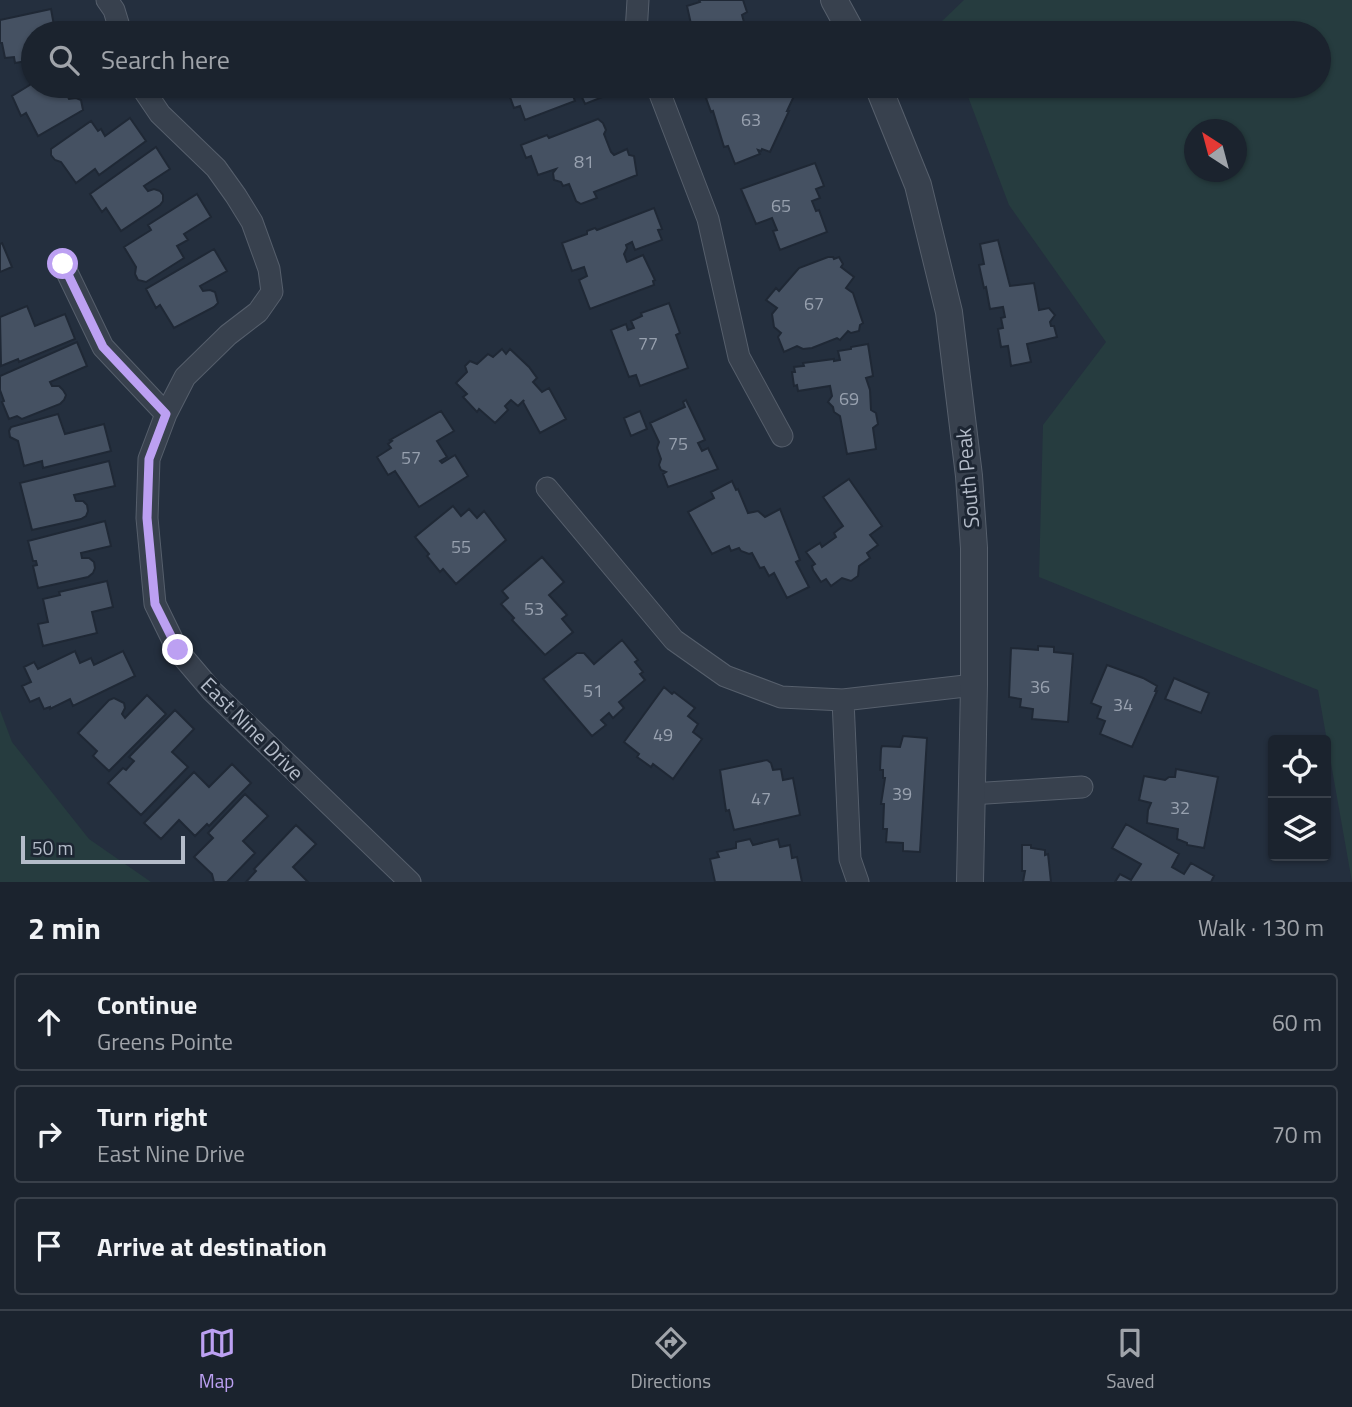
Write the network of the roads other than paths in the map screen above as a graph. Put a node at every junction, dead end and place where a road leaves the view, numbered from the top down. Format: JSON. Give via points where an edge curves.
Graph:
{"nodes":[{"id":1,"x":107,"y":0,"type":"edge"},
{"id":2,"x":638,"y":0,"type":"edge"},
{"id":3,"x":834,"y":0,"type":"edge"},
{"id":4,"x":117,"y":21,"type":"edge"},
{"id":5,"x":637,"y":21,"type":"edge"},
{"id":6,"x":845,"y":21,"type":"edge"},
{"id":7,"x":149,"y":98,"type":"edge"},
{"id":8,"x":662,"y":98,"type":"edge"},
{"id":9,"x":883,"y":98,"type":"edge"},
{"id":10,"x":63,"y":264,"type":"dead end"},
{"id":11,"x":166,"y":414,"type":"junction"},
{"id":12,"x":782,"y":436,"type":"dead end"},
{"id":13,"x":547,"y":488,"type":"dead end"},
{"id":14,"x":974,"y":685,"type":"junction"},
{"id":15,"x":843,"y":700,"type":"junction"},
{"id":16,"x":1082,"y":787,"type":"dead end"},
{"id":17,"x":971,"y":794,"type":"junction"},
{"id":18,"x":410,"y":882,"type":"edge"},
{"id":19,"x":858,"y":882,"type":"edge"},
{"id":20,"x":970,"y":882,"type":"edge"}],
"edges":[{"from":1,"to":4,"type":"street"},
{"from":2,"to":5,"type":"street"},
{"from":3,"to":6,"type":"street"},
{"from":7,"to":11,"type":"street","name":"East Nine Drive","via":[[216,168],[236,196],[252,222],[270,269],[272,292],[258,312],[185,377]]},
{"from":8,"to":12,"type":"street","via":[[708,219],[739,357]]},
{"from":9,"to":14,"type":"street","name":"South Peak","via":[[918,185],[949,312],[970,476]]},
{"from":10,"to":11,"type":"street","via":[[103,347]]},
{"from":11,"to":18,"type":"street","name":"East Nine Drive","via":[[149,459],[147,518],[155,604],[178,650],[212,691]]},
{"from":13,"to":15,"type":"street","via":[[674,640],[725,676],[781,697]]},
{"from":14,"to":15,"type":"street"},
{"from":14,"to":17,"type":"street","name":"South Peak"},
{"from":15,"to":19,"type":"street","via":[[850,859]]},
{"from":16,"to":17,"type":"street"},
{"from":17,"to":20,"type":"street","name":"South Peak"}]}
